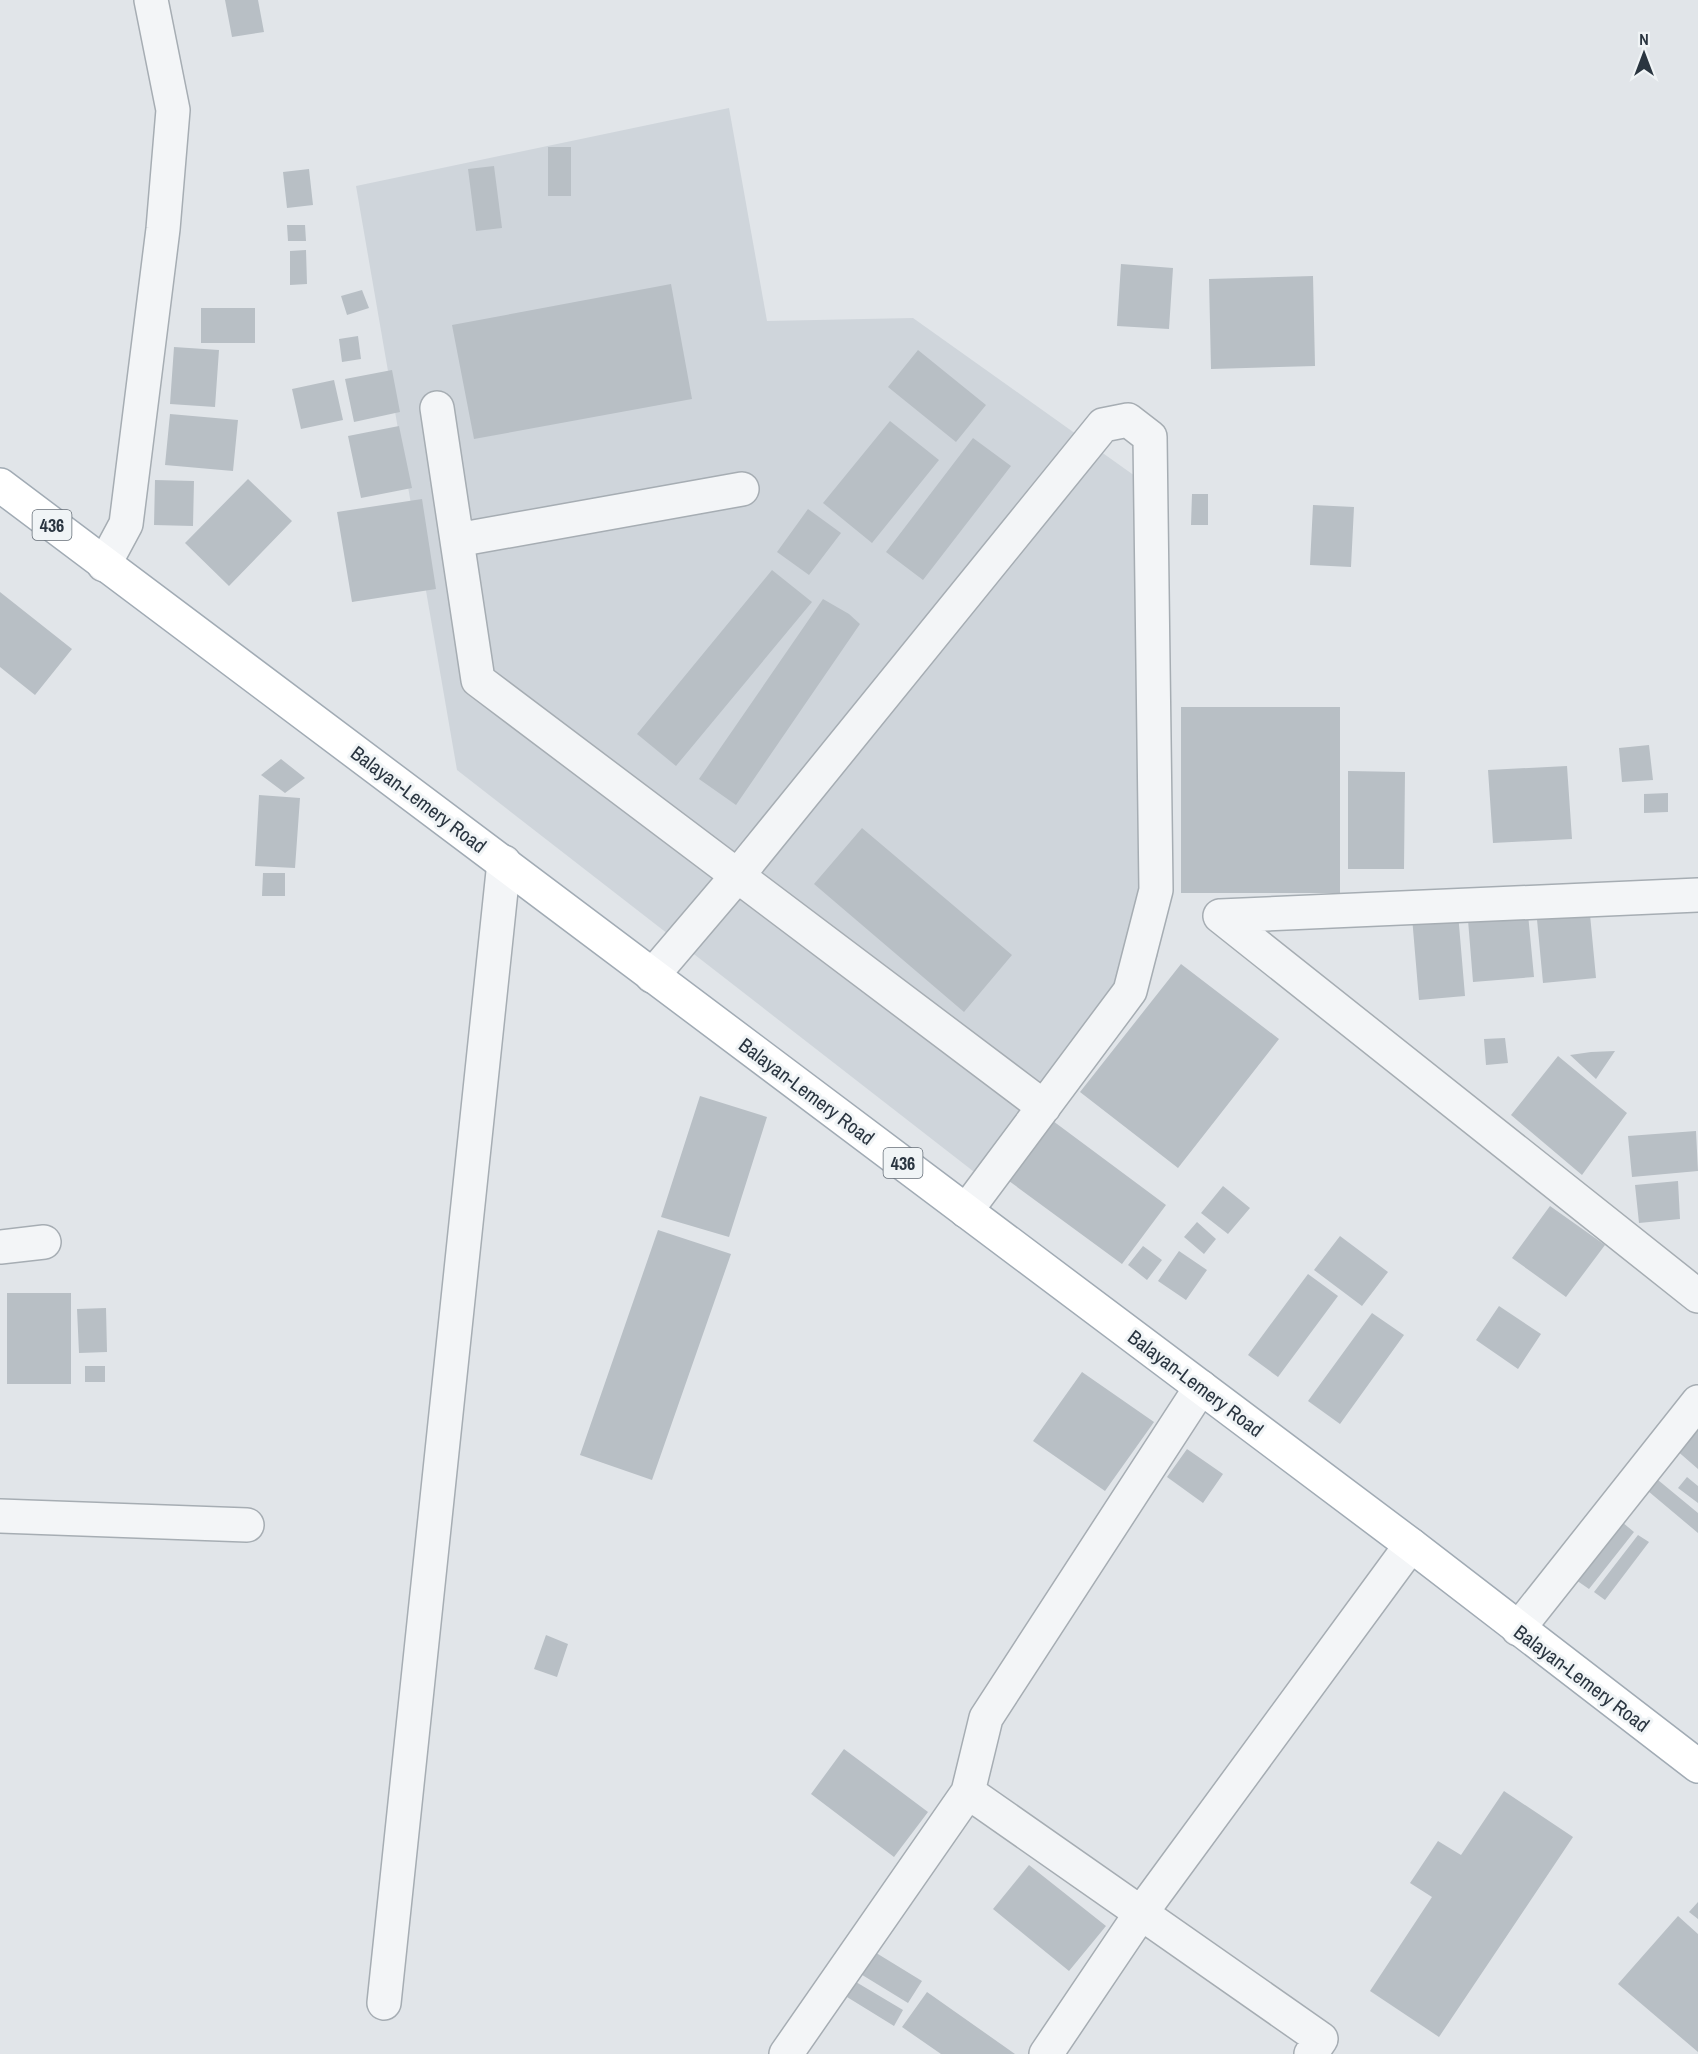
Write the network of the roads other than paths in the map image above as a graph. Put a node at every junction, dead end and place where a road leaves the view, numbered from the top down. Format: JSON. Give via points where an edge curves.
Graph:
{"nodes":[{"id":1,"x":152,"y":0,"type":"edge"},
{"id":2,"x":437,"y":408,"type":"dead end"},
{"id":3,"x":0,"y":485,"type":"edge"},
{"id":4,"x":742,"y":489,"type":"dead end"},
{"id":5,"x":457,"y":540,"type":"junction"},
{"id":6,"x":104,"y":565,"type":"junction"},
{"id":7,"x":504,"y":862,"type":"junction"},
{"id":8,"x":738,"y":875,"type":"junction"},
{"id":9,"x":1698,"y":895,"type":"edge"},
{"id":10,"x":652,"y":976,"type":"junction"},
{"id":11,"x":1044,"y":1107,"type":"junction"},
{"id":12,"x":966,"y":1211,"type":"junction"},
{"id":13,"x":44,"y":1242,"type":"dead end"},
{"id":14,"x":0,"y":1247,"type":"edge"},
{"id":15,"x":1698,"y":1296,"type":"edge"},
{"id":16,"x":1201,"y":1387,"type":"junction"},
{"id":17,"x":1698,"y":1402,"type":"edge"},
{"id":18,"x":0,"y":1516,"type":"edge"},
{"id":19,"x":247,"y":1525,"type":"dead end"},
{"id":20,"x":1411,"y":1545,"type":"junction"},
{"id":21,"x":1518,"y":1629,"type":"junction"},
{"id":22,"x":1698,"y":1766,"type":"edge"},
{"id":23,"x":968,"y":1792,"type":"junction"},
{"id":24,"x":1141,"y":1913,"type":"junction"},
{"id":25,"x":384,"y":2003,"type":"dead end"},
{"id":26,"x":786,"y":2054,"type":"edge"},
{"id":27,"x":1046,"y":2054,"type":"edge"},
{"id":28,"x":1311,"y":2054,"type":"edge"}],
"edges":[{"from":1,"to":6,"type":"street","via":[[173,110],[164,230],[126,524]]},
{"from":2,"to":5,"type":"street"},
{"from":3,"to":6,"type":"main road","name":"Balayan-Lemery Road","number":"436"},
{"from":4,"to":5,"type":"street"},
{"from":5,"to":8,"type":"street","via":[[478,680]]},
{"from":6,"to":7,"type":"main road","name":"Balayan-Lemery Road","number":"436"},
{"from":7,"to":10,"type":"main road","name":"Balayan-Lemery Road","number":"436"},
{"from":7,"to":25,"type":"street"},
{"from":8,"to":10,"type":"street"},
{"from":8,"to":11,"type":"street"},
{"from":8,"to":11,"type":"street","via":[[1103,425],[1128,420],[1150,437],[1156,890],[1130,991]]},
{"from":9,"to":15,"type":"street","via":[[1220,916]]},
{"from":10,"to":12,"type":"main road","name":"Balayan-Lemery Road","number":"436"},
{"from":11,"to":12,"type":"street"},
{"from":12,"to":16,"type":"main road","name":"Balayan-Lemery Road","number":"436"},
{"from":13,"to":14,"type":"street"},
{"from":16,"to":20,"type":"main road","name":"Balayan-Lemery Road","number":"436"},
{"from":16,"to":23,"type":"street","via":[[986,1718]]},
{"from":17,"to":21,"type":"street"},
{"from":18,"to":19,"type":"street"},
{"from":20,"to":21,"type":"main road","name":"Balayan-Lemery Road","number":"436"},
{"from":20,"to":24,"type":"street"},
{"from":21,"to":22,"type":"main road","name":"Balayan-Lemery Road","number":"436"},
{"from":23,"to":24,"type":"street"},
{"from":23,"to":26,"type":"street"},
{"from":24,"to":27,"type":"street"},
{"from":24,"to":28,"type":"street","via":[[1321,2039]]}]}
